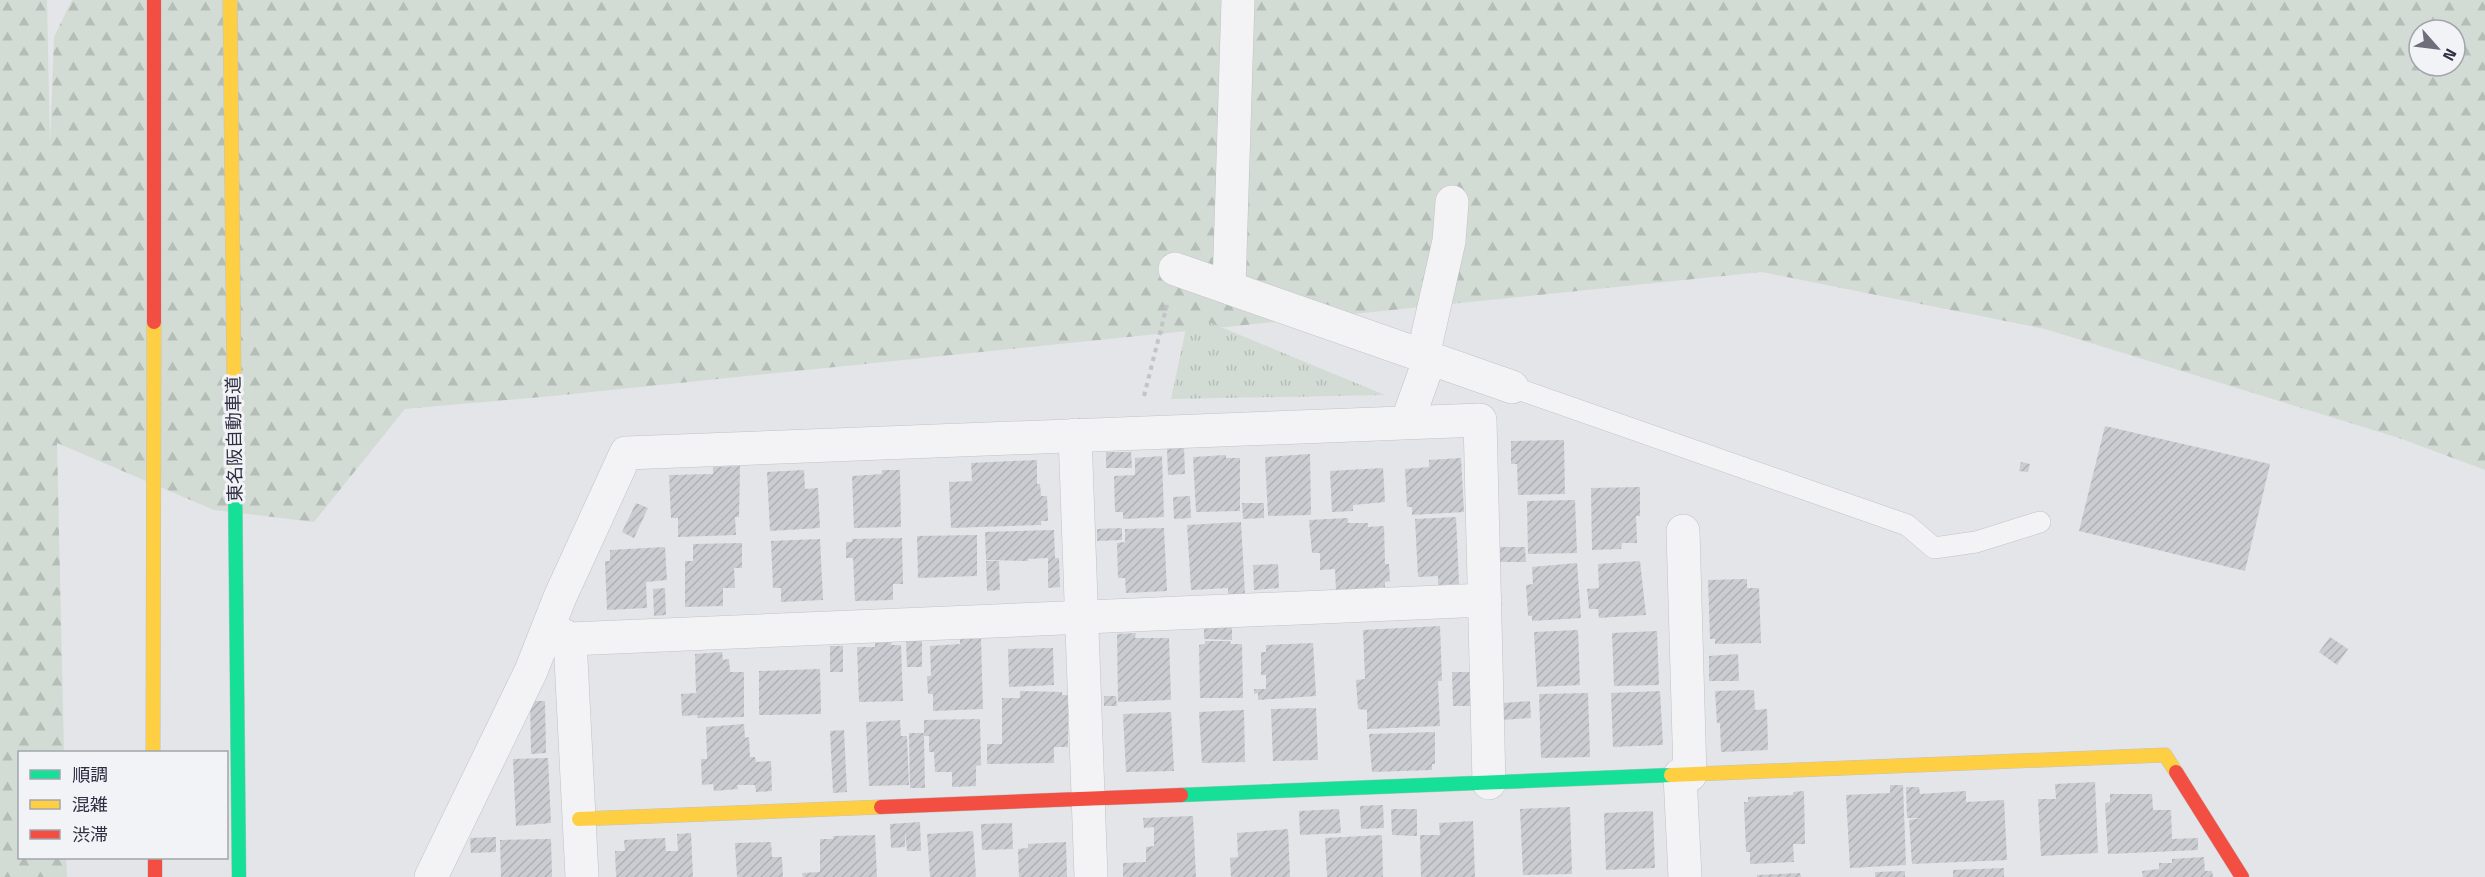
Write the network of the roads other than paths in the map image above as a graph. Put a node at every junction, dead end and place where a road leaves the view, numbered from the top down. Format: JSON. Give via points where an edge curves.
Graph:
{"nodes":[{"id":1,"x":147,"y":0,"type":"edge"},
{"id":2,"x":154,"y":0,"type":"edge"},
{"id":3,"x":230,"y":0,"type":"edge"},
{"id":4,"x":1238,"y":0,"type":"edge"},
{"id":5,"x":153,"y":81,"type":"junction"},
{"id":6,"x":1452,"y":202,"type":"dead end"},
{"id":7,"x":1175,"y":269,"type":"road end"},
{"id":8,"x":1229,"y":287,"type":"junction"},
{"id":9,"x":1427,"y":357,"type":"junction"},
{"id":10,"x":1512,"y":387,"type":"joint"},
{"id":11,"x":1407,"y":422,"type":"junction"},
{"id":12,"x":1075,"y":435,"type":"junction"},
{"id":13,"x":2040,"y":522,"type":"dead end"},
{"id":14,"x":1683,"y":531,"type":"dead end"},
{"id":15,"x":1485,"y":600,"type":"junction"},
{"id":16,"x":1082,"y":617,"type":"junction"},
{"id":17,"x":560,"y":633,"type":"junction"},
{"id":18,"x":153,"y":751,"type":"edge"},
{"id":19,"x":1685,"y":775,"type":"junction"},
{"id":20,"x":1489,"y":783,"type":"junction"},
{"id":21,"x":1087,"y":800,"type":"junction"},
{"id":22,"x":579,"y":819,"type":"junction"},
{"id":23,"x":154,"y":859,"type":"edge"},
{"id":24,"x":155,"y":877,"type":"edge"},
{"id":25,"x":239,"y":877,"type":"edge"},
{"id":26,"x":431,"y":877,"type":"edge"},
{"id":27,"x":582,"y":877,"type":"edge"},
{"id":28,"x":1091,"y":877,"type":"edge"},
{"id":29,"x":1685,"y":877,"type":"edge"},
{"id":30,"x":2242,"y":877,"type":"edge"}],
"edges":[{"from":1,"to":5,"type":"main road"},
{"from":2,"to":5,"type":"main road"},
{"from":3,"to":25,"type":"main road","name":"東名阪自動車道"},
{"from":4,"to":8,"type":"street"},
{"from":5,"to":18,"type":"main road"},
{"from":6,"to":9,"type":"street","via":[[1449,241]]},
{"from":7,"to":8,"type":"street"},
{"from":8,"to":9,"type":"street"},
{"from":9,"to":10,"type":"street"},
{"from":9,"to":11,"type":"street"},
{"from":10,"to":13,"type":"lane","via":[[1907,525],[1934,548],[1976,542]]},
{"from":11,"to":12,"type":"street"},
{"from":11,"to":15,"type":"street","via":[[1480,420]]},
{"from":12,"to":16,"type":"street"},
{"from":12,"to":17,"type":"street","via":[[626,453]]},
{"from":14,"to":19,"type":"street"},
{"from":15,"to":16,"type":"street"},
{"from":15,"to":20,"type":"street"},
{"from":16,"to":17,"type":"street"},
{"from":16,"to":21,"type":"street"},
{"from":17,"to":22,"type":"street"},
{"from":17,"to":26,"type":"street","via":[[531,671]]},
{"from":19,"to":20,"type":"main road"},
{"from":19,"to":29,"type":"street"},
{"from":19,"to":30,"type":"main road","via":[[2165,755]]},
{"from":20,"to":21,"type":"main road"},
{"from":21,"to":22,"type":"main road"},
{"from":21,"to":28,"type":"street"},
{"from":22,"to":27,"type":"street"},
{"from":23,"to":24,"type":"main road"}]}
